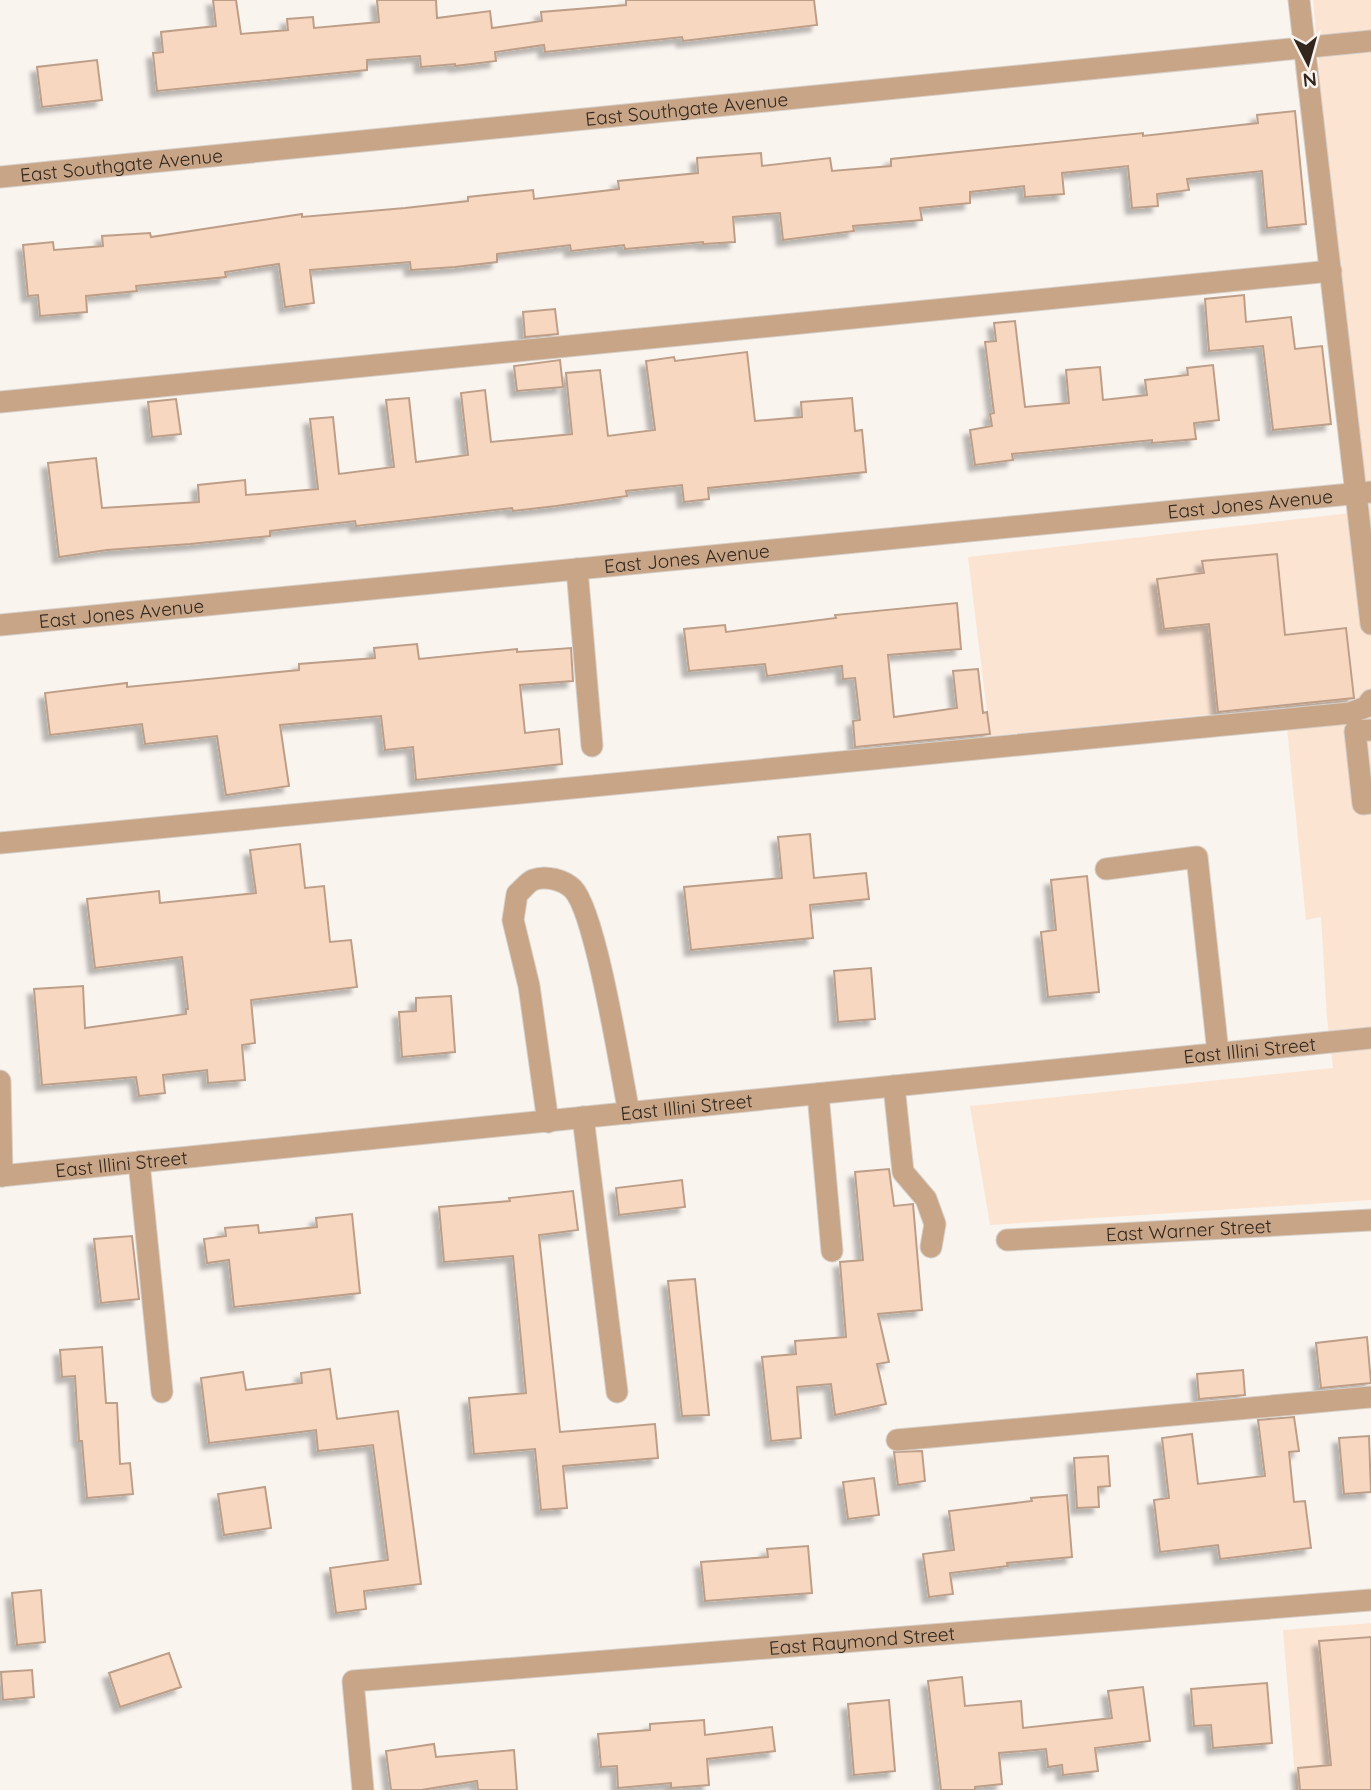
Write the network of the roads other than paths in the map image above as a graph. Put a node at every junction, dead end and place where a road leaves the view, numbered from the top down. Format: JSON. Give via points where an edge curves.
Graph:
{"nodes":[{"id":1,"x":1299,"y":0,"type":"edge"},
{"id":2,"x":1371,"y":41,"type":"edge"},
{"id":3,"x":1303,"y":48,"type":"junction"},
{"id":4,"x":0,"y":177,"type":"edge"},
{"id":5,"x":1331,"y":271,"type":"junction"},
{"id":6,"x":0,"y":402,"type":"edge"},
{"id":7,"x":1364,"y":493,"type":"edge"},
{"id":8,"x":577,"y":569,"type":"junction"},
{"id":9,"x":1371,"y":624,"type":"edge"},
{"id":10,"x":0,"y":625,"type":"edge"},
{"id":11,"x":1371,"y":700,"type":"edge"},
{"id":12,"x":1371,"y":730,"type":"edge"},
{"id":13,"x":592,"y":746,"type":"dead end"},
{"id":14,"x":1371,"y":803,"type":"edge"},
{"id":15,"x":0,"y":843,"type":"edge"},
{"id":16,"x":1106,"y":869,"type":"dead end"},
{"id":17,"x":1371,"y":1038,"type":"edge"},
{"id":18,"x":1218,"y":1053,"type":"junction"},
{"id":19,"x":0,"y":1080,"type":"edge"},
{"id":20,"x":894,"y":1086,"type":"junction"},
{"id":21,"x":818,"y":1094,"type":"junction"},
{"id":22,"x":629,"y":1113,"type":"junction"},
{"id":23,"x":583,"y":1117,"type":"junction"},
{"id":24,"x":548,"y":1122,"type":"junction"},
{"id":25,"x":139,"y":1162,"type":"junction"},
{"id":26,"x":1,"y":1176,"type":"edge"},
{"id":27,"x":1371,"y":1220,"type":"edge"},
{"id":28,"x":1007,"y":1240,"type":"dead end"},
{"id":29,"x":931,"y":1247,"type":"dead end"},
{"id":30,"x":832,"y":1251,"type":"dead end"},
{"id":31,"x":162,"y":1392,"type":"dead end"},
{"id":32,"x":617,"y":1392,"type":"dead end"},
{"id":33,"x":1371,"y":1397,"type":"edge"},
{"id":34,"x":897,"y":1440,"type":"dead end"},
{"id":35,"x":1371,"y":1600,"type":"edge"},
{"id":36,"x":363,"y":1790,"type":"edge"}],
"edges":[{"from":1,"to":3,"type":"street"},
{"from":2,"to":3,"type":"street","name":"East Southgate Avenue"},
{"from":3,"to":4,"type":"street","name":"East Southgate Avenue"},
{"from":3,"to":5,"type":"street"},
{"from":5,"to":6,"type":"street"},
{"from":5,"to":7,"type":"street"},
{"from":7,"to":8,"type":"street","name":"East Jones Avenue"},
{"from":7,"to":9,"type":"street"},
{"from":8,"to":10,"type":"street","name":"East Jones Avenue"},
{"from":8,"to":13,"type":"street"},
{"from":11,"to":15,"type":"street","via":[[1350,713]]},
{"from":12,"to":14,"type":"street","via":[[1355,731],[1363,804]]},
{"from":16,"to":18,"type":"street","via":[[1197,858]]},
{"from":17,"to":18,"type":"street","name":"East Illini Street"},
{"from":18,"to":20,"type":"street","name":"East Illini Street"},
{"from":19,"to":26,"type":"street"},
{"from":20,"to":21,"type":"street","name":"East Illini Street"},
{"from":20,"to":29,"type":"street","via":[[903,1172],[926,1199],[934,1224]]},
{"from":21,"to":22,"type":"street","name":"East Illini Street"},
{"from":21,"to":30,"type":"street"},
{"from":22,"to":23,"type":"street","name":"East Illini Street"},
{"from":22,"to":24,"type":"street","via":[[586,916],[575,890],[558,879],[534,880],[517,894],[513,920],[529,986]]},
{"from":23,"to":24,"type":"street","name":"East Illini Street"},
{"from":23,"to":32,"type":"street"},
{"from":24,"to":25,"type":"street","name":"East Illini Street"},
{"from":25,"to":26,"type":"street","name":"East Illini Street"},
{"from":25,"to":31,"type":"street"},
{"from":27,"to":28,"type":"street","name":"East Warner Street"},
{"from":33,"to":34,"type":"street"},
{"from":35,"to":36,"type":"street","name":"East Raymond Street","via":[[354,1681]]}]}
